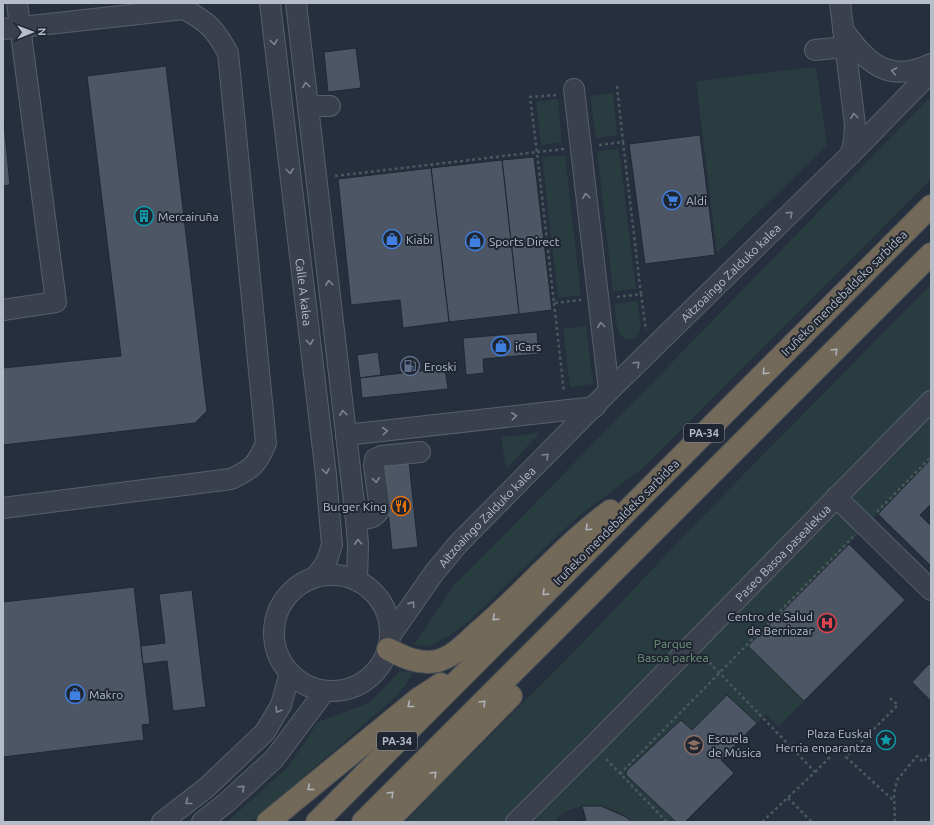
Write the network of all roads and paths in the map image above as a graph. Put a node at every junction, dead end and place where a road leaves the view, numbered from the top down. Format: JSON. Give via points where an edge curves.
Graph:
{"nodes":[{"id":1,"x":17,"y":3,"type":"edge"},
{"id":2,"x":270,"y":3,"type":"edge"},
{"id":3,"x":296,"y":3,"type":"edge"},
{"id":4,"x":840,"y":3,"type":"edge"},
{"id":5,"x":12,"y":28,"type":"edge"},
{"id":6,"x":844,"y":38,"type":"junction"},
{"id":7,"x":815,"y":50,"type":"dead end"},
{"id":8,"x":931,"y":64,"type":"edge"},
{"id":9,"x":931,"y":72,"type":"edge"},
{"id":10,"x":617,"y":86,"type":"dead end"},
{"id":11,"x":565,"y":92,"type":"joint"},
{"id":12,"x":330,"y":106,"type":"dead end"},
{"id":13,"x":308,"y":110,"type":"junction"},
{"id":14,"x":623,"y":142,"type":"junction"},
{"id":15,"x":593,"y":145,"type":"dead end"},
{"id":16,"x":567,"y":148,"type":"dead end"},
{"id":17,"x":537,"y":152,"type":"junction"},
{"id":18,"x":851,"y":154,"type":"junction"},
{"id":19,"x":330,"y":177,"type":"dead end"},
{"id":20,"x":931,"y":206,"type":"edge"},
{"id":21,"x":931,"y":254,"type":"edge"},
{"id":22,"x":641,"y":294,"type":"junction"},
{"id":23,"x":611,"y":297,"type":"dead end"},
{"id":24,"x":585,"y":300,"type":"dead end"},
{"id":25,"x":554,"y":304,"type":"junction"},
{"id":26,"x":3,"y":310,"type":"edge"},
{"id":27,"x":646,"y":336,"type":"dead end"},
{"id":28,"x":807,"y":379,"type":"junction"},
{"id":29,"x":609,"y":391,"type":"junction"},
{"id":30,"x":564,"y":395,"type":"dead end"},
{"id":31,"x":931,"y":401,"type":"edge"},
{"id":32,"x":595,"y":407,"type":"junction"},
{"id":33,"x":346,"y":434,"type":"junction"},
{"id":34,"x":420,"y":452,"type":"dead end"},
{"id":35,"x":931,"y":456,"type":"edge"},
{"id":36,"x":675,"y":463,"type":"junction"},
{"id":37,"x":836,"y":497,"type":"junction"},
{"id":38,"x":3,"y":508,"type":"edge"},
{"id":39,"x":356,"y":520,"type":"junction"},
{"id":40,"x":869,"y":530,"type":"junction"},
{"id":41,"x":315,"y":577,"type":"junction"},
{"id":42,"x":357,"y":581,"type":"junction"},
{"id":43,"x":931,"y":590,"type":"edge"},
{"id":44,"x":389,"y":643,"type":"junction"},
{"id":45,"x":692,"y":645,"type":"junction"},
{"id":46,"x":478,"y":661,"type":"junction"},
{"id":47,"x":720,"y":672,"type":"junction"},
{"id":48,"x":290,"y":674,"type":"junction"},
{"id":49,"x":325,"y":691,"type":"junction"},
{"id":50,"x":890,"y":698,"type":"dead end"},
{"id":51,"x":593,"y":746,"type":"junction"},
{"id":52,"x":931,"y":754,"type":"edge"},
{"id":53,"x":832,"y":756,"type":"dead end"},
{"id":54,"x":815,"y":772,"type":"junction"},
{"id":55,"x":620,"y":774,"type":"junction"},
{"id":56,"x":788,"y":798,"type":"junction"},
{"id":57,"x":894,"y":801,"type":"junction"},
{"id":58,"x":162,"y":822,"type":"edge"},
{"id":59,"x":202,"y":822,"type":"edge"},
{"id":60,"x":268,"y":822,"type":"edge"},
{"id":61,"x":317,"y":822,"type":"edge"},
{"id":62,"x":363,"y":822,"type":"edge"},
{"id":63,"x":387,"y":822,"type":"edge"},
{"id":64,"x":516,"y":822,"type":"edge"},
{"id":65,"x":667,"y":822,"type":"edge"},
{"id":66,"x":762,"y":822,"type":"edge"},
{"id":67,"x":812,"y":822,"type":"edge"},
{"id":68,"x":895,"y":822,"type":"edge"}],
"edges":[{"from":1,"to":5,"type":"street"},
{"from":2,"to":41,"type":"street","name":"Calle A kalea","one_way":true,"via":[[332,538],[326,563]]},
{"from":13,"to":3,"type":"street","name":"Calle A kalea","one_way":true},
{"from":4,"to":6,"type":"street"},
{"from":5,"to":26,"type":"street","via":[[56,302]]},
{"from":5,"to":38,"type":"street","via":[[184,9],[201,18],[218,34],[228,53],[266,444],[259,460],[247,472],[231,479]]},
{"from":6,"to":7,"type":"street"},
{"from":8,"to":6,"type":"street","one_way":true,"via":[[908,72],[881,67]]},
{"from":18,"to":6,"type":"street","one_way":true,"via":[[855,125]]},
{"from":9,"to":18,"type":"street","name":"Aitzoaingo Zalduko kalea"},
{"from":10,"to":14,"type":"path"},
{"from":11,"to":17,"type":"path","via":[[530,97]]},
{"from":29,"to":11,"type":"street","one_way":true},
{"from":12,"to":13,"type":"street"},
{"from":33,"to":13,"type":"street","name":"Calle A kalea","one_way":true},
{"from":14,"to":15,"type":"path"},
{"from":14,"to":22,"type":"path"},
{"from":16,"to":17,"type":"path"},
{"from":17,"to":19,"type":"path"},
{"from":17,"to":25,"type":"path"},
{"from":29,"to":18,"type":"street","name":"Aitzoaingo Zalduko kalea","one_way":true},
{"from":20,"to":36,"type":"highway","name":"Iruñeko mendebaldeko sarbidea","number":"PA-34","one_way":true},
{"from":28,"to":21,"type":"highway","number":"PA-34","one_way":true},
{"from":22,"to":23,"type":"path"},
{"from":22,"to":27,"type":"path"},
{"from":24,"to":25,"type":"path"},
{"from":25,"to":30,"type":"path"},
{"from":62,"to":28,"type":"highway","number":"PA-34","one_way":true},
{"from":63,"to":28,"type":"highway","one_way":true,"via":[[632,573]]},
{"from":29,"to":32,"type":"street","name":"Aitzoaingo Zalduko kalea"},
{"from":31,"to":37,"type":"street","name":"Paseo Basoa pasealekua"},
{"from":33,"to":32,"type":"street","one_way":true},
{"from":44,"to":32,"type":"street","name":"Aitzoaingo Zalduko kalea","one_way":true,"via":[[434,573],[458,544]]},
{"from":33,"to":39,"type":"street","name":"Calle A kalea"},
{"from":34,"to":39,"type":"street","one_way":true,"via":[[381,456],[375,459],[380,509],[371,518]]},
{"from":35,"to":40,"type":"path"},
{"from":36,"to":44,"type":"highway","one_way":true,"via":[[592,525],[495,618],[452,655],[437,661],[422,662],[406,658]]},
{"from":36,"to":46,"type":"highway","name":"Iruñeko mendebaldeko sarbidea","number":"PA-34","one_way":true},
{"from":37,"to":40,"type":"street"},
{"from":37,"to":45,"type":"street","name":"Paseo Basoa pasealekua"},
{"from":42,"to":39,"type":"street","name":"Calle A kalea","one_way":true},
{"from":40,"to":43,"type":"street"},
{"from":40,"to":47,"type":"path"},
{"from":41,"to":42,"type":"street","via":[[343,576]]},
{"from":41,"to":48,"type":"street","via":[[298,586],[284,600],[276,618],[274,638],[279,657]]},
{"from":42,"to":44,"type":"street","via":[[371,590],[382,603],[388,619]]},
{"from":44,"to":49,"type":"street","via":[[384,658],[374,673],[360,684],[343,690]]},
{"from":45,"to":47,"type":"path"},
{"from":45,"to":51,"type":"street","name":"Paseo Basoa pasealekua"},
{"from":46,"to":60,"type":"highway","one_way":true,"via":[[418,699]]},
{"from":46,"to":61,"type":"highway","name":"Iruñeko mendebaldeko sarbidea","number":"PA-34"},
{"from":47,"to":54,"type":"path"},
{"from":47,"to":55,"type":"path"},
{"from":48,"to":49,"type":"street","via":[[306,685]]},
{"from":48,"to":58,"type":"street","one_way":true,"via":[[281,705],[265,732],[206,788]]},
{"from":59,"to":49,"type":"street","one_way":true,"via":[[274,759]]},
{"from":50,"to":57,"type":"path","via":[[898,705],[846,757]]},
{"from":51,"to":55,"type":"path"},
{"from":51,"to":64,"type":"street","name":"Paseo Basoa pasealekua"},
{"from":52,"to":57,"type":"path","via":[[923,762],[917,756],[897,780]]},
{"from":53,"to":54,"type":"path"},
{"from":54,"to":56,"type":"path"},
{"from":55,"to":65,"type":"path"},
{"from":56,"to":66,"type":"path"},
{"from":56,"to":67,"type":"path"},
{"from":57,"to":68,"type":"path"}]}
